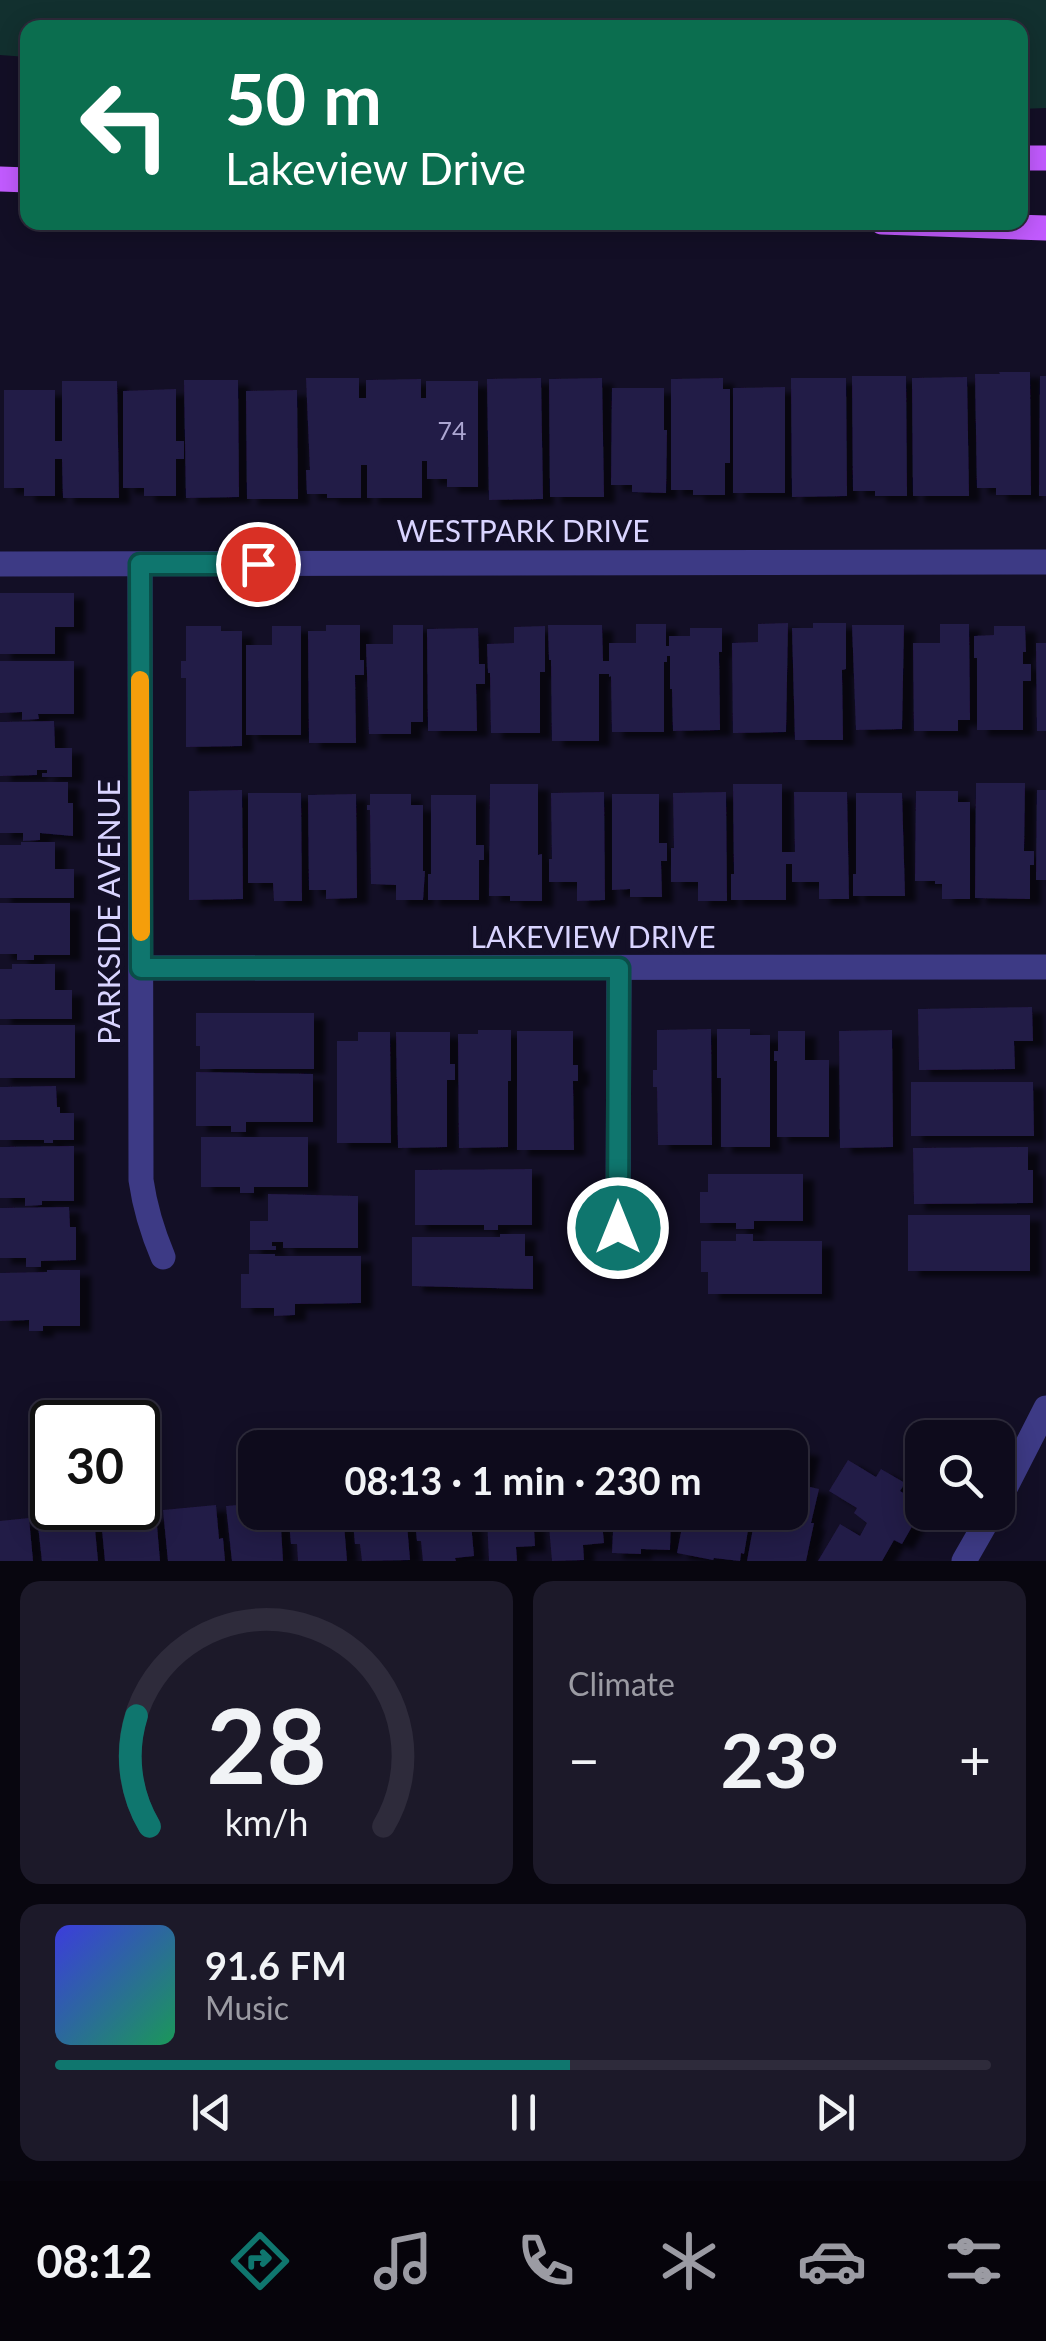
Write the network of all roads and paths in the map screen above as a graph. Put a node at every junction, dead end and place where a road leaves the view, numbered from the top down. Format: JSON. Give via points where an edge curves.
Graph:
{"nodes":[{"id":1,"x":1046,"y":562,"type":"edge"},
{"id":2,"x":0,"y":564,"type":"edge"},
{"id":3,"x":140,"y":564,"type":"junction"},
{"id":4,"x":1046,"y":966,"type":"edge"},
{"id":5,"x":141,"y":968,"type":"junction"},
{"id":6,"x":619,"y":968,"type":"junction"},
{"id":7,"x":618,"y":1228,"type":"dead end"},
{"id":8,"x":164,"y":1257,"type":"dead end"},
{"id":9,"x":1046,"y":1408,"type":"edge"},
{"id":10,"x":1015,"y":1469,"type":"edge"},
{"id":11,"x":982,"y":1530,"type":"edge"},
{"id":12,"x":964,"y":1561,"type":"edge"}],
"edges":[{"from":1,"to":3,"type":"street","name":"WESTPARK DRIVE"},
{"from":2,"to":3,"type":"street","name":"WESTPARK DRIVE"},
{"from":3,"to":5,"type":"street","name":"PARKSIDE AVENUE"},
{"from":4,"to":6,"type":"street","name":"LAKEVIEW DRIVE"},
{"from":5,"to":6,"type":"street","name":"LAKEVIEW DRIVE"},
{"from":5,"to":8,"type":"street","name":"PARKSIDE AVENUE","via":[[141,1180]]},
{"from":6,"to":7,"type":"street"},
{"from":9,"to":10,"type":"street"},
{"from":11,"to":12,"type":"street"}]}
